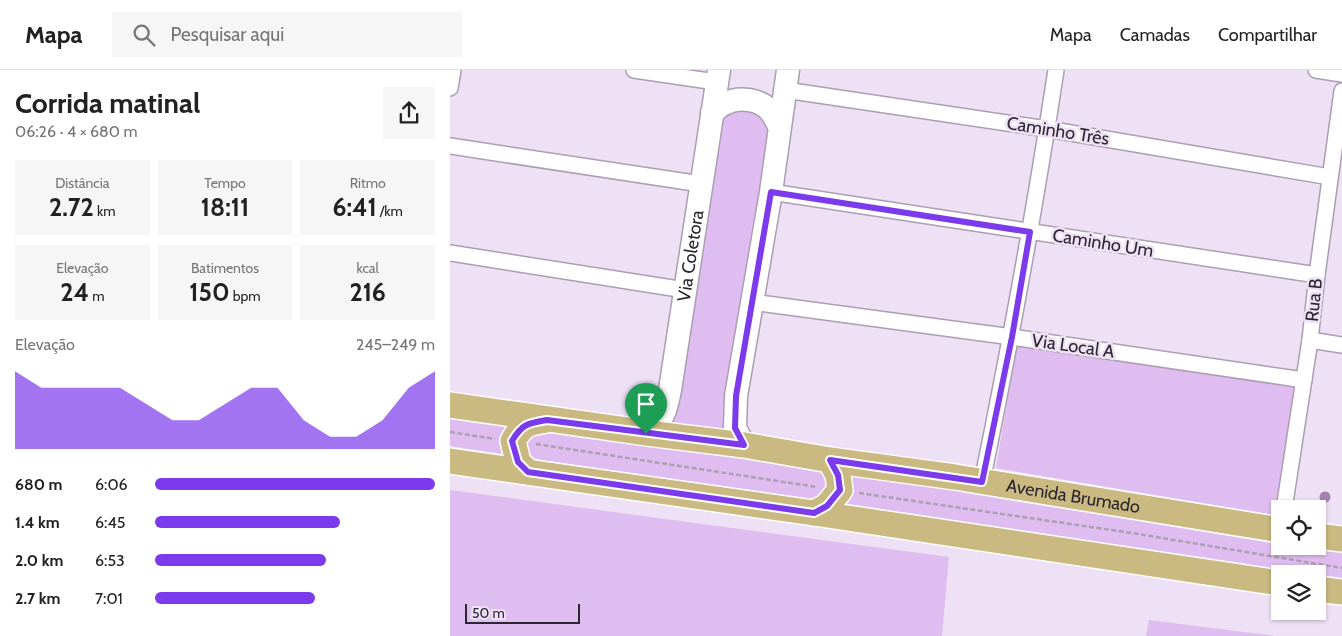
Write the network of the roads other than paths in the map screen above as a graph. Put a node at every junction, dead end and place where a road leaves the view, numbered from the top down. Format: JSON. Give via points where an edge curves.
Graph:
{"nodes":[{"id":1,"x":454,"y":70,"type":"edge"},
{"id":2,"x":634,"y":70,"type":"edge"},
{"id":3,"x":1056,"y":70,"type":"edge"},
{"id":4,"x":1316,"y":70,"type":"edge"},
{"id":5,"x":1342,"y":74,"type":"edge"},
{"id":6,"x":717,"y":76,"type":"edge"},
{"id":7,"x":786,"y":80,"type":"edge"},
{"id":8,"x":450,"y":88,"type":"edge"},
{"id":9,"x":1342,"y":91,"type":"edge"},
{"id":10,"x":712,"y":113,"type":"junction"},
{"id":11,"x":779,"y":126,"type":"junction"},
{"id":12,"x":1047,"y":129,"type":"junction"},
{"id":13,"x":450,"y":146,"type":"edge"},
{"id":14,"x":701,"y":184,"type":"junction"},
{"id":15,"x":1333,"y":188,"type":"edge"},
{"id":16,"x":771,"y":192,"type":"junction"},
{"id":17,"x":1030,"y":232,"type":"junction"},
{"id":18,"x":450,"y":253,"type":"edge"},
{"id":19,"x":1317,"y":275,"type":"junction"},
{"id":20,"x":685,"y":290,"type":"junction"},
{"id":21,"x":752,"y":302,"type":"junction"},
{"id":22,"x":1012,"y":337,"type":"junction"},
{"id":23,"x":1310,"y":340,"type":"junction"},
{"id":24,"x":1342,"y":345,"type":"edge"},
{"id":25,"x":1304,"y":380,"type":"junction"},
{"id":26,"x":450,"y":405,"type":"edge"},
{"id":27,"x":547,"y":420,"type":"junction"},
{"id":28,"x":646,"y":434,"type":"junction"},
{"id":29,"x":744,"y":445,"type":"junction"},
{"id":30,"x":830,"y":460,"type":"junction"},
{"id":31,"x":450,"y":461,"type":"edge"},
{"id":32,"x":528,"y":472,"type":"junction"},
{"id":33,"x":982,"y":482,"type":"junction"},
{"id":34,"x":1285,"y":500,"type":"edge"},
{"id":35,"x":814,"y":513,"type":"junction"},
{"id":36,"x":1271,"y":529,"type":"edge"},
{"id":37,"x":1326,"y":537,"type":"edge"},
{"id":38,"x":1342,"y":539,"type":"edge"},
{"id":39,"x":1271,"y":582,"type":"edge"},
{"id":40,"x":1326,"y":590,"type":"edge"},
{"id":41,"x":1342,"y":592,"type":"edge"}],
"edges":[{"from":1,"to":8,"type":"street"},
{"from":2,"to":6,"type":"street"},
{"from":3,"to":12,"type":"street"},
{"from":4,"to":5,"type":"street"},
{"from":6,"to":10,"type":"street","name":"Via Coletora"},
{"from":7,"to":11,"type":"street"},
{"from":7,"to":12,"type":"street","name":"Caminho Três"},
{"from":9,"to":15,"type":"street","name":"Rua B"},
{"from":10,"to":11,"type":"street","via":[[724,104],[748,100],[771,111]]},
{"from":10,"to":14,"type":"street","name":"Via Coletora"},
{"from":11,"to":16,"type":"street"},
{"from":12,"to":15,"type":"street","name":"Caminho Três"},
{"from":12,"to":17,"type":"street"},
{"from":13,"to":14,"type":"street"},
{"from":14,"to":20,"type":"street","name":"Via Coletora"},
{"from":15,"to":19,"type":"street","name":"Rua B"},
{"from":16,"to":17,"type":"street","name":"Caminho Um"},
{"from":16,"to":21,"type":"street"},
{"from":17,"to":19,"type":"street","name":"Caminho Um"},
{"from":17,"to":22,"type":"street"},
{"from":18,"to":20,"type":"street"},
{"from":19,"to":23,"type":"street","name":"Rua B"},
{"from":20,"to":28,"type":"street","name":"Via Coletora","via":[[668,404],[664,416]]},
{"from":21,"to":22,"type":"street","name":"Via Local A"},
{"from":21,"to":29,"type":"street","via":[[736,396],[735,428]]},
{"from":22,"to":25,"type":"street","name":"Via Local A"},
{"from":22,"to":33,"type":"street"},
{"from":23,"to":24,"type":"street"},
{"from":23,"to":25,"type":"street","name":"Rua B"},
{"from":25,"to":34,"type":"street","name":"Rua B"},
{"from":26,"to":27,"type":"main road","name":"Avenida Brumado"},
{"from":27,"to":28,"type":"main road","name":"Avenida Brumado"},
{"from":27,"to":32,"type":"main road","via":[[530,422],[519,429],[512,441],[518,462]]},
{"from":28,"to":29,"type":"main road","name":"Avenida Brumado"},
{"from":29,"to":30,"type":"main road","name":"Avenida Brumado"},
{"from":30,"to":33,"type":"main road","name":"Avenida Brumado"},
{"from":30,"to":35,"type":"main road","via":[[838,475],[840,490],[827,506]]},
{"from":31,"to":32,"type":"main road"},
{"from":32,"to":35,"type":"main road"},
{"from":33,"to":36,"type":"main road","name":"Avenida Brumado"},
{"from":35,"to":39,"type":"main road"},
{"from":37,"to":38,"type":"main road"},
{"from":40,"to":41,"type":"main road"}]}
